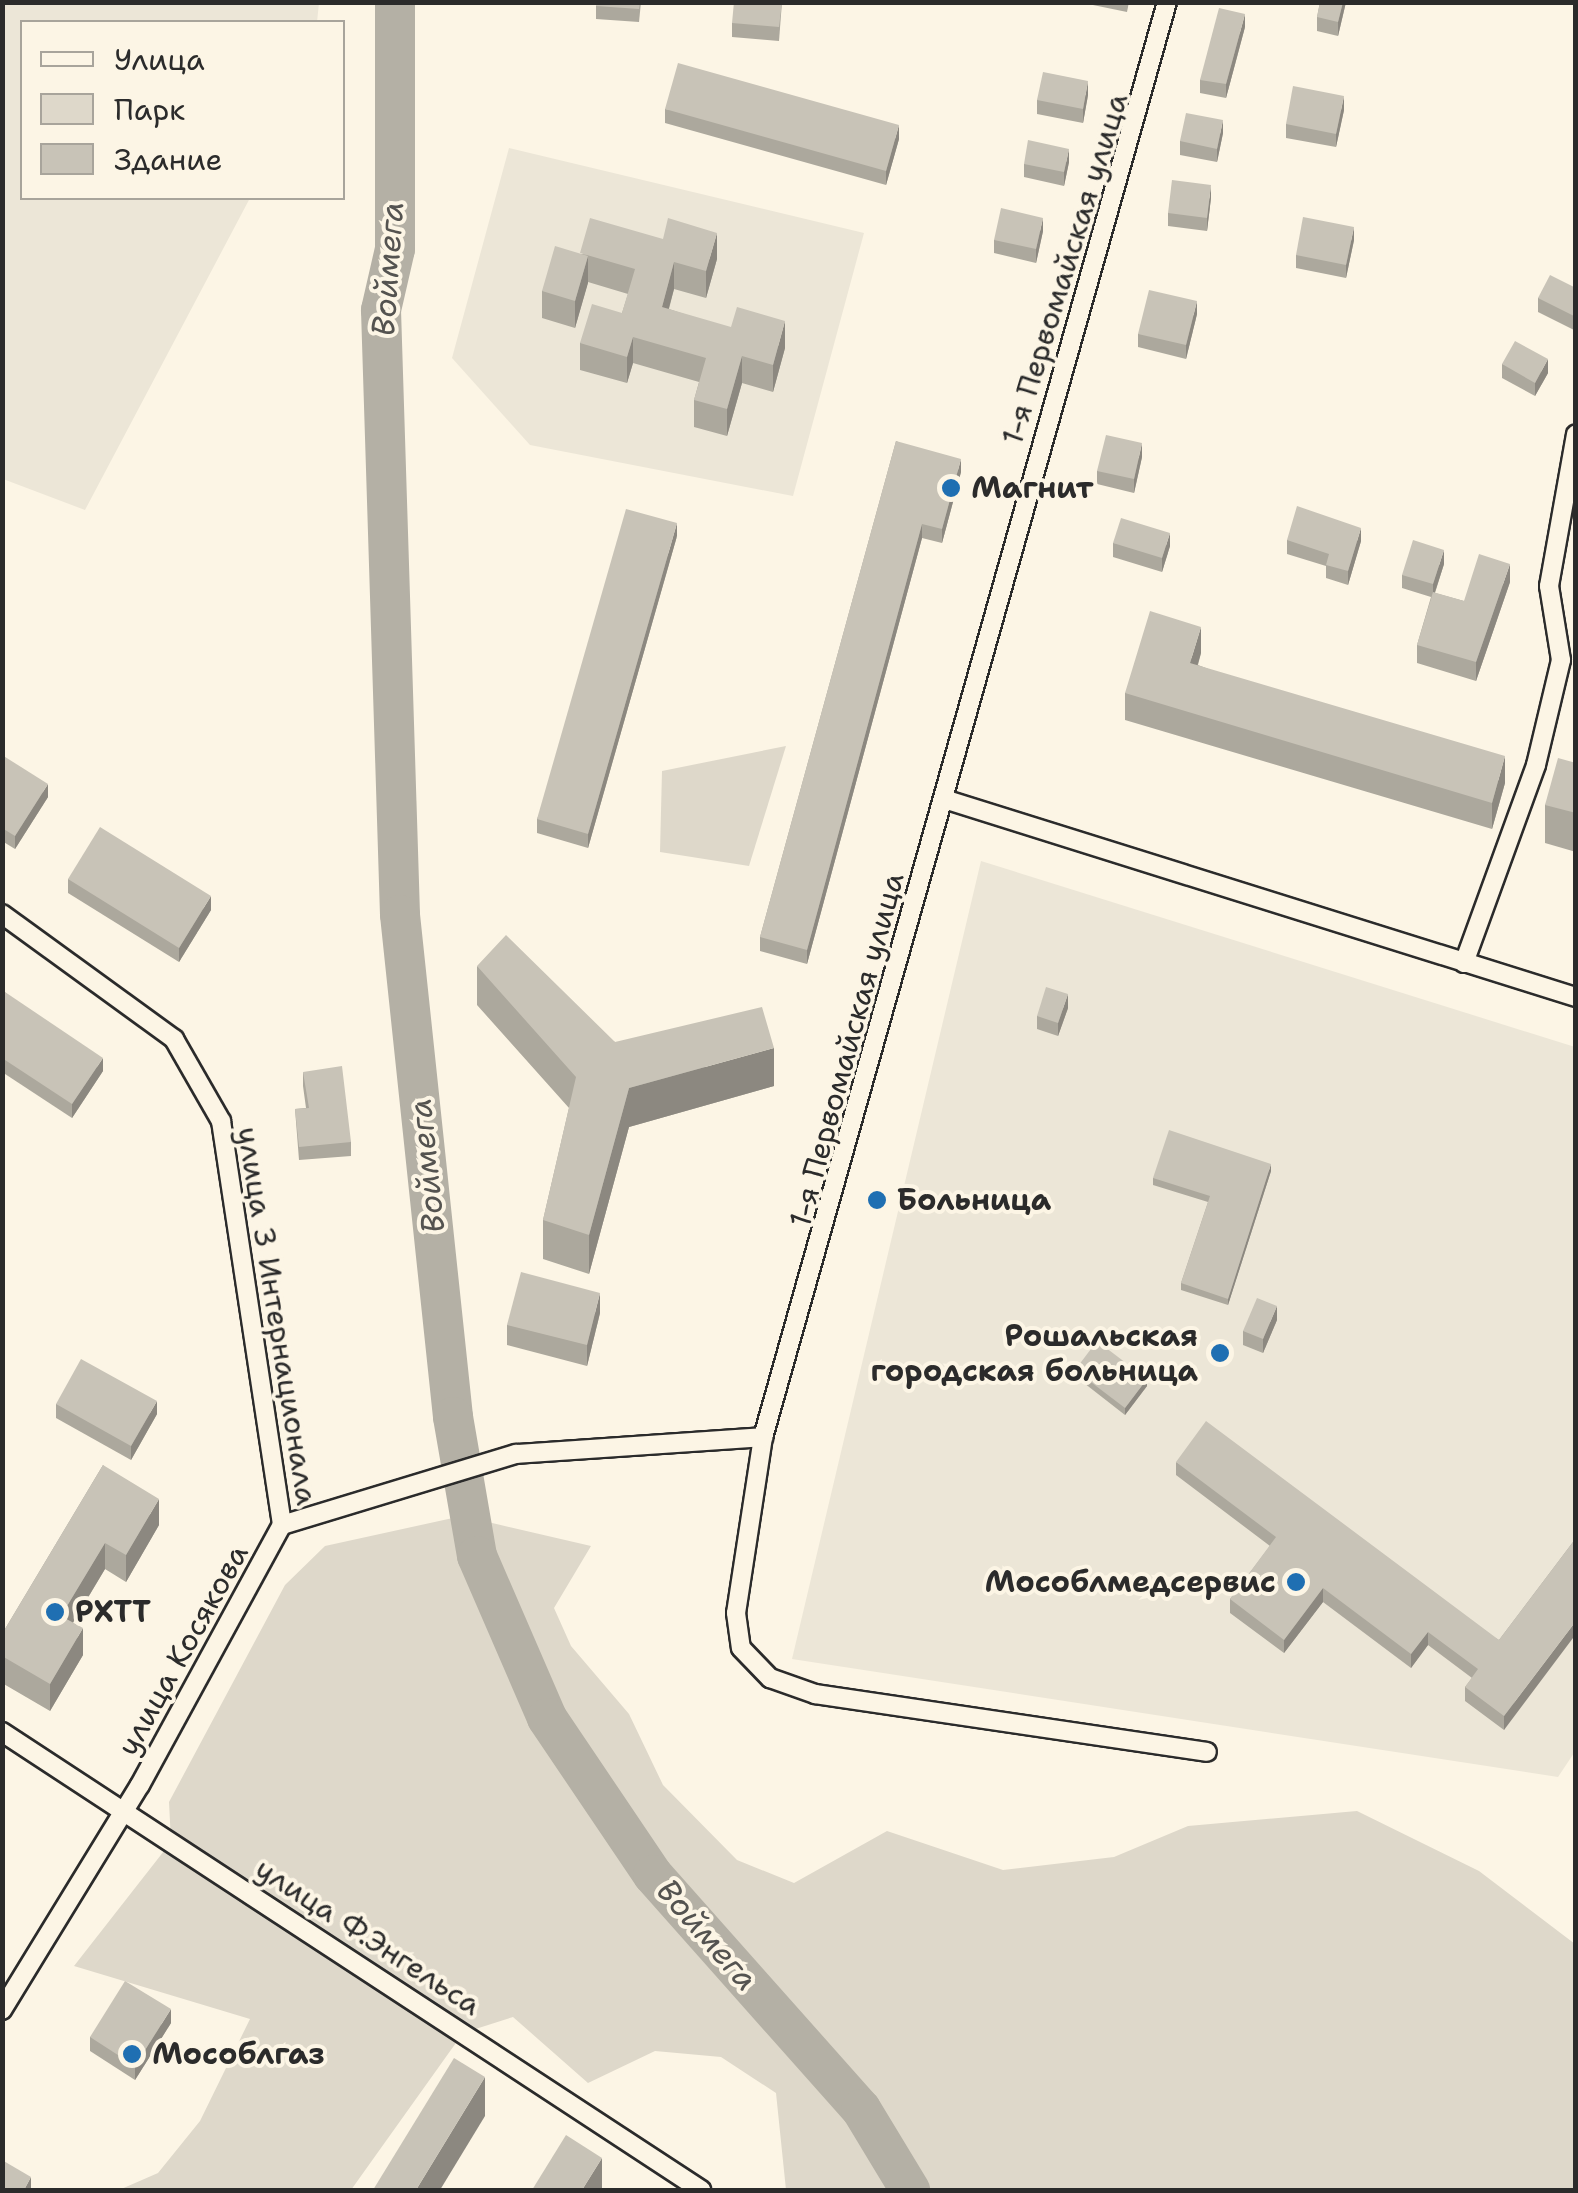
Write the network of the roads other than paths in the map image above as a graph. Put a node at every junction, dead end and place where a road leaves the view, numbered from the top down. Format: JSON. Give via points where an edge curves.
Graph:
{"nodes":[{"id":1,"x":1166,"y":2,"type":"edge"},
{"id":2,"x":1576,"y":434,"type":"edge"},
{"id":3,"x":944,"y":799,"type":"junction"},
{"id":4,"x":2,"y":914,"type":"edge"},
{"id":5,"x":1464,"y":963,"type":"junction"},
{"id":6,"x":1576,"y":997,"type":"edge"},
{"id":7,"x":762,"y":1438,"type":"junction"},
{"id":8,"x":282,"y":1525,"type":"junction"},
{"id":9,"x":2,"y":1732,"type":"edge"},
{"id":10,"x":1207,"y":1752,"type":"dead end"},
{"id":11,"x":125,"y":1811,"type":"junction"},
{"id":12,"x":2,"y":2010,"type":"edge"},
{"id":13,"x":701,"y":2190,"type":"edge"}],
"edges":[{"from":1,"to":3,"type":"street","name":"1-я Первомайская улица"},
{"from":2,"to":5,"type":"street","via":[[1549,586],[1561,660],[1536,765]]},
{"from":3,"to":5,"type":"street"},
{"from":3,"to":7,"type":"street","name":"1-я Первомайская улица"},
{"from":4,"to":8,"type":"street","name":"улица 3 Интернационала","via":[[174,1039],[220,1121]]},
{"from":5,"to":6,"type":"street"},
{"from":7,"to":8,"type":"street","name":"улица Косякова","via":[[516,1454]]},
{"from":7,"to":10,"type":"street","name":"1-я Первомайская улица","via":[[736,1612],[740,1648],[770,1678],[815,1694]]},
{"from":8,"to":11,"type":"street","name":"улица Косякова"},
{"from":9,"to":11,"type":"street","name":"улица Ф.Энгельса"},
{"from":11,"to":12,"type":"street","name":"улица Косякова"},
{"from":11,"to":13,"type":"street","name":"улица Ф.Энгельса"}]}
